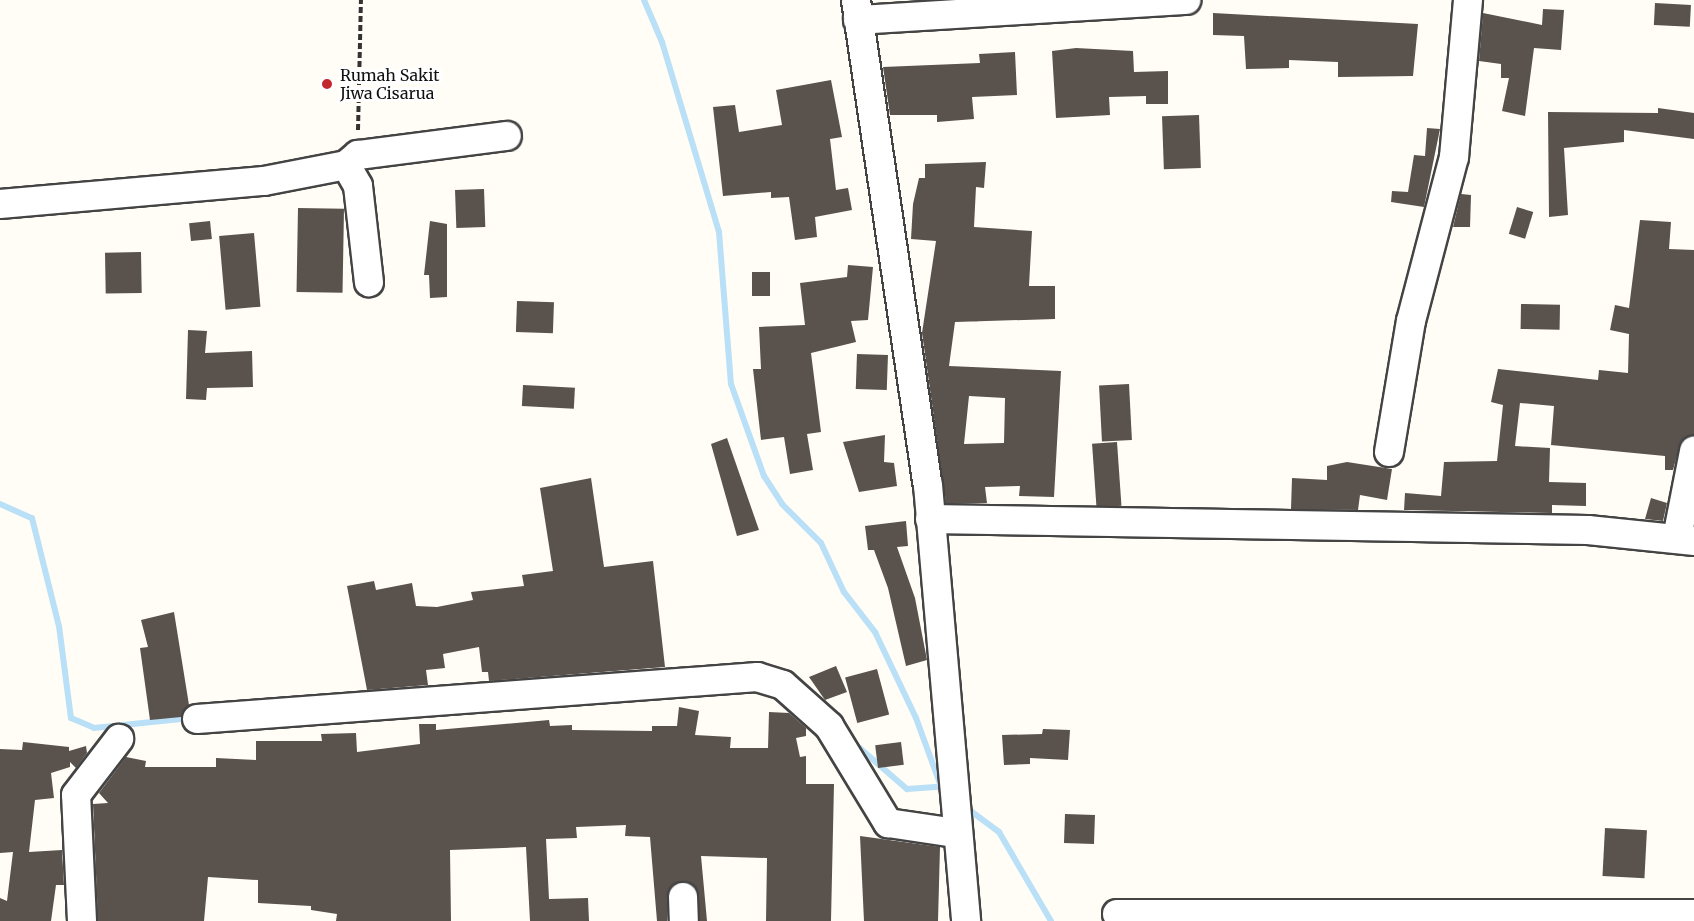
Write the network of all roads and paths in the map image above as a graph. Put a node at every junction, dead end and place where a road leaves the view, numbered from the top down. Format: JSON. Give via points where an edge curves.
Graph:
{"nodes":[{"id":1,"x":361,"y":0,"type":"edge"},
{"id":2,"x":1186,"y":0,"type":"edge"},
{"id":3,"x":1468,"y":0,"type":"edge"},
{"id":4,"x":857,"y":10,"type":"edge"},
{"id":5,"x":507,"y":136,"type":"dead end"},
{"id":6,"x":352,"y":160,"type":"junction"},
{"id":7,"x":0,"y":204,"type":"edge"},
{"id":8,"x":369,"y":282,"type":"dead end"},
{"id":9,"x":1694,"y":451,"type":"edge"},
{"id":10,"x":1389,"y":452,"type":"dead end"},
{"id":11,"x":930,"y":519,"type":"junction"},
{"id":12,"x":1686,"y":539,"type":"edge"},
{"id":13,"x":197,"y":719,"type":"dead end"},
{"id":14,"x":119,"y":739,"type":"dead end"},
{"id":15,"x":956,"y":832,"type":"junction"},
{"id":16,"x":1117,"y":914,"type":"dead end"},
{"id":17,"x":1694,"y":914,"type":"edge"},
{"id":18,"x":82,"y":921,"type":"edge"},
{"id":19,"x":966,"y":921,"type":"edge"}],
"edges":[{"from":1,"to":6,"type":"path"},
{"from":2,"to":4,"type":"street"},
{"from":3,"to":10,"type":"street","via":[[1454,157],[1411,321]]},
{"from":4,"to":11,"type":"street"},
{"from":5,"to":6,"type":"street"},
{"from":6,"to":7,"type":"street","via":[[264,181]]},
{"from":6,"to":8,"type":"street"},
{"from":9,"to":12,"type":"street"},
{"from":11,"to":12,"type":"street","via":[[1588,530]]},
{"from":11,"to":15,"type":"street"},
{"from":13,"to":15,"type":"street","via":[[757,677],[783,686],[829,726],[888,824]]},
{"from":14,"to":18,"type":"street","via":[[76,795]]},
{"from":15,"to":19,"type":"street"},
{"from":16,"to":17,"type":"street"}]}
